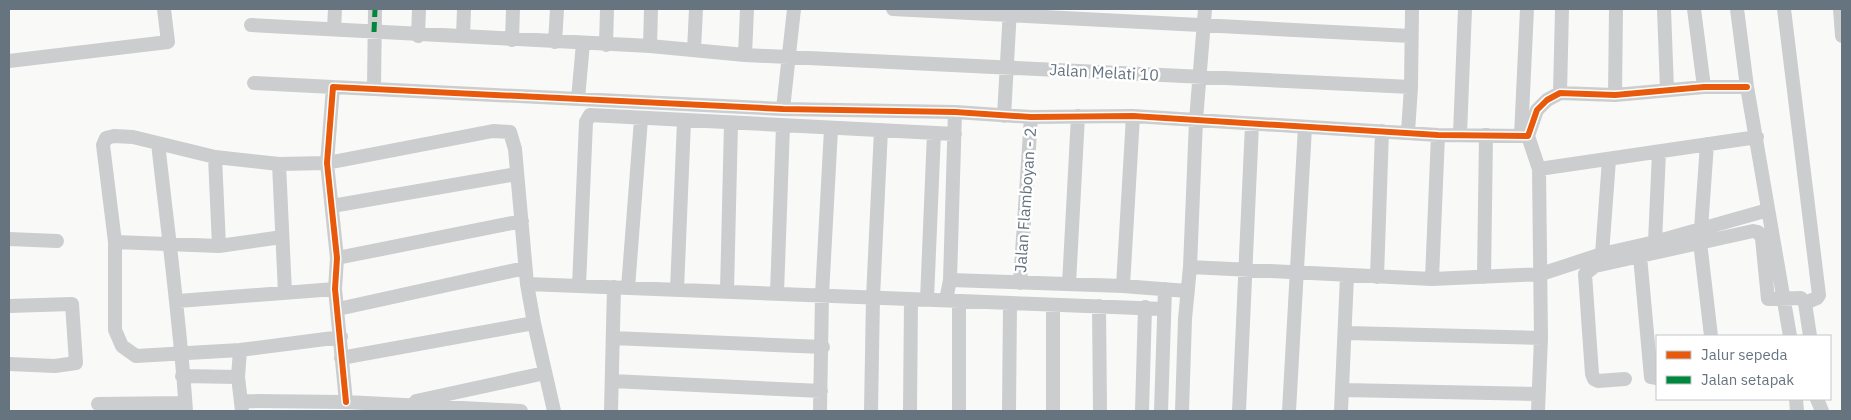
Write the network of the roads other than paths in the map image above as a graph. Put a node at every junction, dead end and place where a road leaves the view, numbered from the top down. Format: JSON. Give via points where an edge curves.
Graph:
{"nodes":[{"id":1,"x":164,"y":9,"type":"edge"},
{"id":2,"x":335,"y":9,"type":"edge"},
{"id":3,"x":374,"y":9,"type":"edge"},
{"id":4,"x":419,"y":9,"type":"edge"},
{"id":5,"x":464,"y":9,"type":"edge"},
{"id":6,"x":513,"y":9,"type":"edge"},
{"id":7,"x":557,"y":9,"type":"edge"},
{"id":8,"x":607,"y":9,"type":"edge"},
{"id":9,"x":651,"y":9,"type":"edge"},
{"id":10,"x":696,"y":9,"type":"edge"},
{"id":11,"x":747,"y":9,"type":"edge"},
{"id":12,"x":794,"y":9,"type":"edge"},
{"id":13,"x":893,"y":9,"type":"edge"},
{"id":14,"x":1205,"y":9,"type":"edge"},
{"id":15,"x":1412,"y":9,"type":"edge"},
{"id":16,"x":1465,"y":9,"type":"edge"},
{"id":17,"x":1527,"y":9,"type":"edge"},
{"id":18,"x":1562,"y":9,"type":"edge"},
{"id":19,"x":1616,"y":9,"type":"edge"},
{"id":20,"x":1664,"y":9,"type":"edge"},
{"id":21,"x":1694,"y":9,"type":"edge"},
{"id":22,"x":1737,"y":9,"type":"edge"},
{"id":23,"x":1784,"y":9,"type":"edge"},
{"id":24,"x":1840,"y":9,"type":"edge"},
{"id":25,"x":1010,"y":12,"type":"edge"},
{"id":26,"x":251,"y":26,"type":"dead end"},
{"id":27,"x":1204,"y":26,"type":"junction"},
{"id":28,"x":334,"y":29,"type":"junction"},
{"id":29,"x":374,"y":32,"type":"junction"},
{"id":30,"x":418,"y":36,"type":"junction"},
{"id":31,"x":463,"y":36,"type":"junction"},
{"id":32,"x":1410,"y":36,"type":"junction"},
{"id":33,"x":1842,"y":36,"type":"edge"},
{"id":34,"x":512,"y":40,"type":"junction"},
{"id":35,"x":556,"y":42,"type":"junction"},
{"id":36,"x":583,"y":43,"type":"junction"},
{"id":37,"x":606,"y":44,"type":"junction"},
{"id":38,"x":650,"y":46,"type":"junction"},
{"id":39,"x":694,"y":50,"type":"junction"},
{"id":40,"x":745,"y":54,"type":"junction"},
{"id":41,"x":790,"y":56,"type":"junction"},
{"id":42,"x":9,"y":61,"type":"edge"},
{"id":43,"x":1006,"y":67,"type":"junction"},
{"id":44,"x":1201,"y":76,"type":"junction"},
{"id":45,"x":254,"y":83,"type":"dead end"},
{"id":46,"x":333,"y":87,"type":"junction"},
{"id":47,"x":1411,"y":87,"type":"junction"},
{"id":48,"x":1747,"y":87,"type":"junction"},
{"id":49,"x":374,"y":88,"type":"junction"},
{"id":50,"x":1704,"y":88,"type":"junction"},
{"id":51,"x":1668,"y":90,"type":"junction"},
{"id":52,"x":1560,"y":93,"type":"junction"},
{"id":53,"x":1615,"y":94,"type":"junction"},
{"id":54,"x":578,"y":98,"type":"junction"},
{"id":55,"x":783,"y":108,"type":"junction"},
{"id":56,"x":955,"y":112,"type":"junction"},
{"id":57,"x":1004,"y":116,"type":"junction"},
{"id":58,"x":1078,"y":116,"type":"junction"},
{"id":59,"x":1133,"y":116,"type":"junction"},
{"id":60,"x":1031,"y":117,"type":"junction"},
{"id":61,"x":641,"y":118,"type":"junction"},
{"id":62,"x":684,"y":120,"type":"junction"},
{"id":63,"x":1196,"y":120,"type":"junction"},
{"id":64,"x":731,"y":123,"type":"junction"},
{"id":65,"x":1252,"y":124,"type":"junction"},
{"id":66,"x":783,"y":126,"type":"junction"},
{"id":67,"x":1305,"y":127,"type":"junction"},
{"id":68,"x":831,"y":129,"type":"junction"},
{"id":69,"x":881,"y":130,"type":"junction"},
{"id":70,"x":1382,"y":131,"type":"junction"},
{"id":71,"x":1408,"y":132,"type":"junction"},
{"id":72,"x":934,"y":133,"type":"junction"},
{"id":73,"x":955,"y":134,"type":"junction"},
{"id":74,"x":1438,"y":134,"type":"junction"},
{"id":75,"x":1460,"y":134,"type":"junction"},
{"id":76,"x":1486,"y":135,"type":"junction"},
{"id":77,"x":1525,"y":136,"type":"junction"},
{"id":78,"x":1756,"y":136,"type":"junction"},
{"id":79,"x":158,"y":143,"type":"junction"},
{"id":80,"x":1708,"y":144,"type":"junction"},
{"id":81,"x":1659,"y":152,"type":"junction"},
{"id":82,"x":215,"y":157,"type":"junction"},
{"id":83,"x":1609,"y":160,"type":"junction"},
{"id":84,"x":328,"y":163,"type":"junction"},
{"id":85,"x":279,"y":164,"type":"junction"},
{"id":86,"x":1539,"y":169,"type":"junction"},
{"id":87,"x":517,"y":174,"type":"junction"},
{"id":88,"x":332,"y":206,"type":"junction"},
{"id":89,"x":1768,"y":210,"type":"junction"},
{"id":90,"x":522,"y":221,"type":"junction"},
{"id":91,"x":1701,"y":235,"type":"junction"},
{"id":92,"x":282,"y":237,"type":"junction"},
{"id":93,"x":9,"y":239,"type":"edge"},
{"id":94,"x":57,"y":241,"type":"dead end"},
{"id":95,"x":115,"y":242,"type":"junction"},
{"id":96,"x":170,"y":242,"type":"junction"},
{"id":97,"x":1655,"y":242,"type":"junction"},
{"id":98,"x":219,"y":246,"type":"junction"},
{"id":99,"x":1602,"y":254,"type":"junction"},
{"id":100,"x":1640,"y":256,"type":"junction"},
{"id":101,"x":337,"y":258,"type":"junction"},
{"id":102,"x":1190,"y":267,"type":"junction"},
{"id":103,"x":525,"y":268,"type":"junction"},
{"id":104,"x":1245,"y":271,"type":"junction"},
{"id":105,"x":1295,"y":272,"type":"junction"},
{"id":106,"x":1541,"y":274,"type":"junction"},
{"id":107,"x":1347,"y":276,"type":"junction"},
{"id":108,"x":1377,"y":277,"type":"junction"},
{"id":109,"x":1484,"y":277,"type":"junction"},
{"id":110,"x":1432,"y":279,"type":"junction"},
{"id":111,"x":950,"y":280,"type":"junction"},
{"id":112,"x":1020,"y":283,"type":"junction"},
{"id":113,"x":527,"y":284,"type":"junction"},
{"id":114,"x":1069,"y":284,"type":"junction"},
{"id":115,"x":579,"y":286,"type":"junction"},
{"id":116,"x":1123,"y":286,"type":"junction"},
{"id":117,"x":621,"y":288,"type":"junction"},
{"id":118,"x":335,"y":289,"type":"junction"},
{"id":119,"x":1165,"y":289,"type":"junction"},
{"id":120,"x":677,"y":290,"type":"junction"},
{"id":121,"x":1187,"y":291,"type":"junction"},
{"id":122,"x":727,"y":292,"type":"junction"},
{"id":123,"x":285,"y":293,"type":"junction"},
{"id":124,"x":777,"y":293,"type":"junction"},
{"id":125,"x":822,"y":295,"type":"junction"},
{"id":126,"x":873,"y":297,"type":"junction"},
{"id":127,"x":911,"y":299,"type":"junction"},
{"id":128,"x":927,"y":299,"type":"junction"},
{"id":129,"x":1783,"y":299,"type":"junction"},
{"id":130,"x":952,"y":300,"type":"junction"},
{"id":131,"x":178,"y":301,"type":"junction"},
{"id":132,"x":1805,"y":303,"type":"junction"},
{"id":133,"x":1010,"y":304,"type":"junction"},
{"id":134,"x":1053,"y":305,"type":"junction"},
{"id":135,"x":9,"y":306,"type":"edge"},
{"id":136,"x":1099,"y":306,"type":"junction"},
{"id":137,"x":1145,"y":307,"type":"junction"},
{"id":138,"x":338,"y":309,"type":"junction"},
{"id":139,"x":1164,"y":309,"type":"junction"},
{"id":140,"x":534,"y":323,"type":"junction"},
{"id":141,"x":1346,"y":333,"type":"junction"},
{"id":142,"x":1711,"y":335,"type":"edge"},
{"id":143,"x":1790,"y":335,"type":"edge"},
{"id":144,"x":1810,"y":335,"type":"edge"},
{"id":145,"x":341,"y":337,"type":"junction"},
{"id":146,"x":1164,"y":337,"type":"junction"},
{"id":147,"x":613,"y":338,"type":"junction"},
{"id":148,"x":1184,"y":338,"type":"junction"},
{"id":149,"x":1541,"y":338,"type":"junction"},
{"id":150,"x":823,"y":347,"type":"junction"},
{"id":151,"x":240,"y":350,"type":"junction"},
{"id":152,"x":180,"y":352,"type":"junction"},
{"id":153,"x":341,"y":358,"type":"junction"},
{"id":154,"x":9,"y":364,"type":"edge"},
{"id":155,"x":545,"y":373,"type":"junction"},
{"id":156,"x":182,"y":376,"type":"junction"},
{"id":157,"x":238,"y":377,"type":"junction"},
{"id":158,"x":1656,"y":378,"type":"edge"},
{"id":159,"x":1625,"y":379,"type":"dead end"},
{"id":160,"x":612,"y":381,"type":"junction"},
{"id":161,"x":1343,"y":390,"type":"junction"},
{"id":162,"x":821,"y":391,"type":"junction"},
{"id":163,"x":1538,"y":394,"type":"junction"},
{"id":164,"x":346,"y":402,"type":"junction"},
{"id":165,"x":98,"y":404,"type":"dead end"},
{"id":166,"x":398,"y":405,"type":"junction"},
{"id":167,"x":242,"y":406,"type":"edge"},
{"id":168,"x":186,"y":407,"type":"edge"},
{"id":169,"x":521,"y":411,"type":"edge"},
{"id":170,"x":554,"y":411,"type":"edge"},
{"id":171,"x":611,"y":411,"type":"edge"},
{"id":172,"x":820,"y":411,"type":"edge"},
{"id":173,"x":871,"y":411,"type":"edge"},
{"id":174,"x":910,"y":411,"type":"edge"},
{"id":175,"x":959,"y":411,"type":"edge"},
{"id":176,"x":1008,"y":411,"type":"edge"},
{"id":177,"x":1053,"y":411,"type":"edge"},
{"id":178,"x":1100,"y":411,"type":"edge"},
{"id":179,"x":1142,"y":411,"type":"edge"},
{"id":180,"x":1161,"y":411,"type":"edge"},
{"id":181,"x":1182,"y":411,"type":"edge"},
{"id":182,"x":1239,"y":411,"type":"edge"},
{"id":183,"x":1289,"y":411,"type":"edge"},
{"id":184,"x":1341,"y":411,"type":"edge"},
{"id":185,"x":1538,"y":411,"type":"edge"}],
"edges":[{"from":1,"to":42,"type":"street","via":[[168,42]]},
{"from":2,"to":28,"type":"street"},
{"from":3,"to":29,"type":"street"},
{"from":4,"to":30,"type":"street"},
{"from":5,"to":31,"type":"street"},
{"from":6,"to":34,"type":"street"},
{"from":7,"to":35,"type":"street"},
{"from":8,"to":37,"type":"street"},
{"from":9,"to":38,"type":"street"},
{"from":10,"to":39,"type":"street"},
{"from":11,"to":40,"type":"street"},
{"from":12,"to":41,"type":"street"},
{"from":13,"to":25,"type":"street"},
{"from":14,"to":27,"type":"street"},
{"from":15,"to":32,"type":"street"},
{"from":16,"to":75,"type":"street"},
{"from":17,"to":77,"type":"street"},
{"from":18,"to":52,"type":"street"},
{"from":19,"to":53,"type":"street"},
{"from":20,"to":51,"type":"street"},
{"from":21,"to":50,"type":"street"},
{"from":22,"to":48,"type":"street"},
{"from":23,"to":132,"type":"street","via":[[1819,295]]},
{"from":24,"to":33,"type":"street"},
{"from":25,"to":27,"type":"street"},
{"from":25,"to":43,"type":"street"},
{"from":26,"to":28,"type":"street","name":"Jalan Melati 10"},
{"from":27,"to":32,"type":"street"},
{"from":27,"to":44,"type":"street"},
{"from":28,"to":29,"type":"street","name":"Jalan Melati 10"},
{"from":29,"to":30,"type":"street","name":"Jalan Melati 10"},
{"from":29,"to":49,"type":"street"},
{"from":30,"to":31,"type":"street","name":"Jalan Melati 10"},
{"from":31,"to":34,"type":"street","name":"Jalan Melati 10"},
{"from":32,"to":47,"type":"street"},
{"from":34,"to":35,"type":"street","name":"Jalan Melati 10"},
{"from":35,"to":36,"type":"street","name":"Jalan Melati 10"},
{"from":36,"to":37,"type":"street","name":"Jalan Melati 10"},
{"from":36,"to":54,"type":"street"},
{"from":37,"to":38,"type":"street","name":"Jalan Melati 10"},
{"from":38,"to":39,"type":"street","name":"Jalan Melati 10"},
{"from":39,"to":40,"type":"street","name":"Jalan Melati 10"},
{"from":40,"to":41,"type":"street","name":"Jalan Melati 10"},
{"from":41,"to":43,"type":"street","name":"Jalan Melati 10"},
{"from":41,"to":55,"type":"street"},
{"from":43,"to":44,"type":"street","name":"Jalan Melati 10"},
{"from":43,"to":57,"type":"street"},
{"from":44,"to":47,"type":"street","name":"Jalan Melati 10"},
{"from":44,"to":63,"type":"street"},
{"from":45,"to":46,"type":"street"},
{"from":46,"to":49,"type":"street"},
{"from":46,"to":84,"type":"street"},
{"from":47,"to":71,"type":"street"},
{"from":48,"to":50,"type":"street"},
{"from":48,"to":78,"type":"street"},
{"from":49,"to":54,"type":"street"},
{"from":50,"to":51,"type":"street"},
{"from":51,"to":53,"type":"street"},
{"from":52,"to":53,"type":"street"},
{"from":52,"to":77,"type":"street","via":[[1537,110]]},
{"from":54,"to":55,"type":"street"},
{"from":55,"to":56,"type":"street"},
{"from":56,"to":57,"type":"street"},
{"from":56,"to":73,"type":"street"},
{"from":57,"to":60,"type":"street"},
{"from":58,"to":59,"type":"street"},
{"from":58,"to":60,"type":"street"},
{"from":58,"to":114,"type":"street"},
{"from":59,"to":63,"type":"street"},
{"from":59,"to":116,"type":"street"},
{"from":60,"to":112,"type":"street","name":"Jalan Flamboyan - 2"},
{"from":61,"to":62,"type":"street"},
{"from":61,"to":115,"type":"street","via":[[587,117]]},
{"from":61,"to":117,"type":"street"},
{"from":62,"to":64,"type":"street"},
{"from":62,"to":120,"type":"street"},
{"from":63,"to":65,"type":"street"},
{"from":63,"to":102,"type":"street"},
{"from":64,"to":66,"type":"street"},
{"from":64,"to":122,"type":"street"},
{"from":65,"to":67,"type":"street"},
{"from":65,"to":104,"type":"street"},
{"from":66,"to":68,"type":"street"},
{"from":66,"to":124,"type":"street"},
{"from":67,"to":70,"type":"street"},
{"from":67,"to":105,"type":"street"},
{"from":68,"to":69,"type":"street"},
{"from":68,"to":125,"type":"street"},
{"from":69,"to":72,"type":"street"},
{"from":69,"to":126,"type":"street"},
{"from":70,"to":71,"type":"street"},
{"from":70,"to":108,"type":"street"},
{"from":71,"to":74,"type":"street"},
{"from":72,"to":73,"type":"street"},
{"from":72,"to":128,"type":"street"},
{"from":73,"to":111,"type":"street"},
{"from":74,"to":75,"type":"street"},
{"from":74,"to":110,"type":"street"},
{"from":75,"to":76,"type":"street"},
{"from":76,"to":77,"type":"street"},
{"from":76,"to":109,"type":"street"},
{"from":77,"to":86,"type":"street"},
{"from":78,"to":80,"type":"street"},
{"from":78,"to":89,"type":"street"},
{"from":79,"to":82,"type":"street"},
{"from":79,"to":95,"type":"street","via":[[134,137],[106,138],[103,145]]},
{"from":79,"to":96,"type":"street"},
{"from":80,"to":81,"type":"street"},
{"from":80,"to":91,"type":"street"},
{"from":81,"to":83,"type":"street"},
{"from":81,"to":97,"type":"street"},
{"from":82,"to":85,"type":"street"},
{"from":82,"to":98,"type":"street"},
{"from":83,"to":86,"type":"street"},
{"from":83,"to":99,"type":"street"},
{"from":84,"to":85,"type":"street"},
{"from":84,"to":87,"type":"street","via":[[493,131],[510,132],[514,139]]},
{"from":84,"to":88,"type":"street"},
{"from":85,"to":92,"type":"street"},
{"from":86,"to":106,"type":"street"},
{"from":87,"to":88,"type":"street"},
{"from":87,"to":90,"type":"street"},
{"from":88,"to":101,"type":"street"},
{"from":89,"to":91,"type":"street"},
{"from":89,"to":129,"type":"street"},
{"from":90,"to":101,"type":"street"},
{"from":90,"to":103,"type":"street"},
{"from":91,"to":97,"type":"street"},
{"from":91,"to":100,"type":"street"},
{"from":91,"to":129,"type":"street","via":[[1758,232],[1762,238],[1768,299]]},
{"from":91,"to":142,"type":"street"},
{"from":92,"to":98,"type":"street"},
{"from":92,"to":123,"type":"street"},
{"from":93,"to":94,"type":"street"},
{"from":95,"to":96,"type":"street"},
{"from":95,"to":152,"type":"street","via":[[116,330],[122,346],[136,356]]},
{"from":96,"to":98,"type":"street"},
{"from":96,"to":131,"type":"street"},
{"from":97,"to":99,"type":"street"},
{"from":99,"to":106,"type":"street"},
{"from":100,"to":158,"type":"street","via":[[1651,377]]},
{"from":100,"to":159,"type":"street","via":[[1595,266],[1585,274],[1594,379]]},
{"from":101,"to":118,"type":"street"},
{"from":102,"to":104,"type":"street"},
{"from":102,"to":121,"type":"street"},
{"from":103,"to":113,"type":"street"},
{"from":103,"to":138,"type":"street"},
{"from":104,"to":105,"type":"street"},
{"from":104,"to":182,"type":"street"},
{"from":105,"to":107,"type":"street"},
{"from":105,"to":183,"type":"street"},
{"from":106,"to":109,"type":"street"},
{"from":106,"to":149,"type":"street"},
{"from":107,"to":108,"type":"street"},
{"from":107,"to":141,"type":"street"},
{"from":108,"to":110,"type":"street"},
{"from":109,"to":110,"type":"street"},
{"from":111,"to":112,"type":"street"},
{"from":111,"to":130,"type":"street"},
{"from":112,"to":114,"type":"street"},
{"from":113,"to":115,"type":"street"},
{"from":113,"to":140,"type":"street"},
{"from":114,"to":116,"type":"street"},
{"from":115,"to":117,"type":"street"},
{"from":116,"to":119,"type":"street"},
{"from":117,"to":120,"type":"street"},
{"from":117,"to":147,"type":"street"},
{"from":118,"to":123,"type":"street"},
{"from":118,"to":138,"type":"street"},
{"from":119,"to":121,"type":"street"},
{"from":119,"to":139,"type":"street"},
{"from":120,"to":122,"type":"street"},
{"from":121,"to":148,"type":"street"},
{"from":122,"to":124,"type":"street"},
{"from":123,"to":131,"type":"street"},
{"from":124,"to":125,"type":"street"},
{"from":125,"to":126,"type":"street"},
{"from":125,"to":150,"type":"street"},
{"from":126,"to":127,"type":"street"},
{"from":126,"to":173,"type":"street"},
{"from":127,"to":128,"type":"street"},
{"from":127,"to":174,"type":"street"},
{"from":128,"to":130,"type":"street"},
{"from":129,"to":132,"type":"street","via":[[1801,298]]},
{"from":129,"to":143,"type":"street"},
{"from":130,"to":133,"type":"street"},
{"from":130,"to":175,"type":"street"},
{"from":131,"to":152,"type":"street"},
{"from":132,"to":144,"type":"street"},
{"from":133,"to":134,"type":"street"},
{"from":133,"to":176,"type":"street"},
{"from":134,"to":136,"type":"street"},
{"from":134,"to":177,"type":"street"},
{"from":135,"to":154,"type":"street","via":[[72,304],[76,351],[76,363],[66,365]]},
{"from":136,"to":137,"type":"street"},
{"from":136,"to":178,"type":"street"},
{"from":137,"to":139,"type":"street"},
{"from":137,"to":179,"type":"street"},
{"from":138,"to":145,"type":"street"},
{"from":139,"to":146,"type":"street"},
{"from":140,"to":153,"type":"street"},
{"from":140,"to":155,"type":"street"},
{"from":141,"to":149,"type":"street"},
{"from":141,"to":161,"type":"street"},
{"from":145,"to":151,"type":"street"},
{"from":145,"to":153,"type":"street"},
{"from":146,"to":148,"type":"street"},
{"from":146,"to":180,"type":"street"},
{"from":147,"to":150,"type":"street"},
{"from":147,"to":160,"type":"street"},
{"from":148,"to":181,"type":"street"},
{"from":149,"to":163,"type":"street"},
{"from":150,"to":162,"type":"street"},
{"from":151,"to":152,"type":"street"},
{"from":151,"to":157,"type":"street"},
{"from":152,"to":156,"type":"street"},
{"from":153,"to":164,"type":"street"},
{"from":155,"to":166,"type":"street"},
{"from":155,"to":170,"type":"street"},
{"from":156,"to":157,"type":"street"},
{"from":156,"to":168,"type":"street"},
{"from":157,"to":167,"type":"street"},
{"from":160,"to":162,"type":"street"},
{"from":160,"to":171,"type":"street"},
{"from":161,"to":163,"type":"street"},
{"from":161,"to":184,"type":"street"},
{"from":162,"to":172,"type":"street"},
{"from":163,"to":185,"type":"street"},
{"from":164,"to":166,"type":"street"},
{"from":164,"to":167,"type":"street"},
{"from":165,"to":168,"type":"street"},
{"from":166,"to":169,"type":"street"}]}
